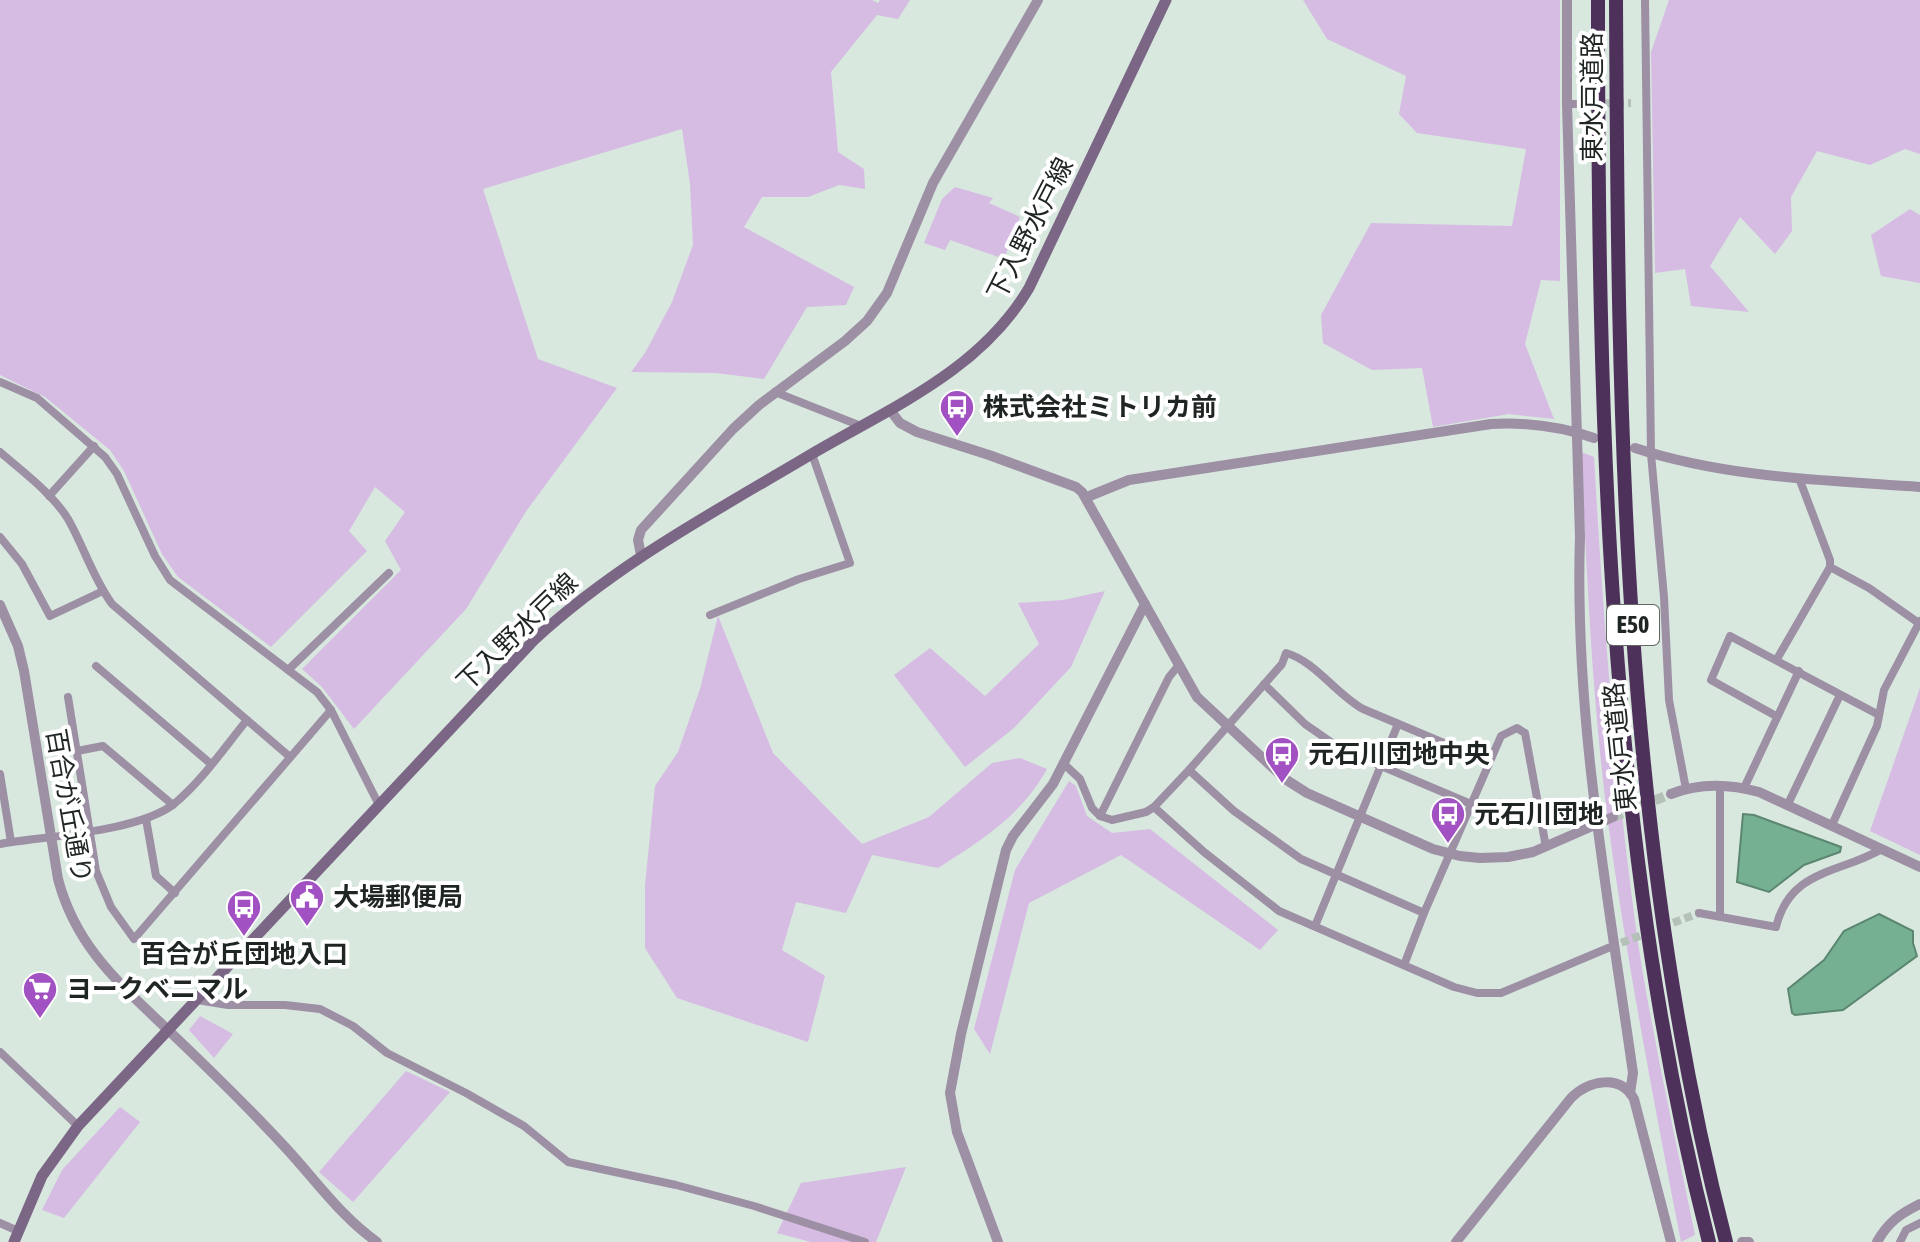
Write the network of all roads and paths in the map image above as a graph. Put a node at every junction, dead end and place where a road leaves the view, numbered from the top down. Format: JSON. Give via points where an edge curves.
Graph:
{"nodes":[{"id":1,"x":1038,"y":0,"type":"edge"},
{"id":2,"x":1166,"y":0,"type":"edge"},
{"id":3,"x":1567,"y":0,"type":"edge"},
{"id":4,"x":1598,"y":0,"type":"edge"},
{"id":5,"x":1616,"y":0,"type":"edge"},
{"id":6,"x":1645,"y":0,"type":"edge"},
{"id":7,"x":1631,"y":103,"type":"tunnel mouth"},
{"id":8,"x":1567,"y":104,"type":"junction"},
{"id":9,"x":1580,"y":104,"type":"tunnel mouth"},
{"id":10,"x":1644,"y":104,"type":"junction"},
{"id":11,"x":0,"y":382,"type":"edge"},
{"id":12,"x":775,"y":392,"type":"junction"},
{"id":13,"x":890,"y":410,"type":"junction"},
{"id":14,"x":861,"y":426,"type":"junction"},
{"id":15,"x":1575,"y":432,"type":"junction"},
{"id":16,"x":1594,"y":438,"type":"dead end"},
{"id":17,"x":94,"y":446,"type":"junction"},
{"id":18,"x":1635,"y":448,"type":"dead end"},
{"id":19,"x":0,"y":452,"type":"edge"},
{"id":20,"x":812,"y":454,"type":"junction"},
{"id":21,"x":1651,"y":454,"type":"junction"},
{"id":22,"x":1799,"y":478,"type":"junction"},
{"id":23,"x":1920,"y":487,"type":"edge"},
{"id":24,"x":49,"y":496,"type":"junction"},
{"id":25,"x":1087,"y":497,"type":"junction"},
{"id":26,"x":0,"y":537,"type":"edge"},
{"id":27,"x":641,"y":555,"type":"junction"},
{"id":28,"x":1830,"y":567,"type":"junction"},
{"id":29,"x":389,"y":573,"type":"dead end"},
{"id":30,"x":103,"y":591,"type":"junction"},
{"id":31,"x":1145,"y":604,"type":"junction"},
{"id":32,"x":0,"y":605,"type":"edge"},
{"id":33,"x":710,"y":615,"type":"dead end"},
{"id":34,"x":1920,"y":622,"type":"edge"},
{"id":35,"x":1777,"y":659,"type":"junction"},
{"id":36,"x":1179,"y":665,"type":"junction"},
{"id":37,"x":96,"y":666,"type":"dead end"},
{"id":38,"x":288,"y":670,"type":"junction"},
{"id":39,"x":1799,"y":671,"type":"junction"},
{"id":40,"x":1264,"y":684,"type":"junction"},
{"id":41,"x":1840,"y":695,"type":"junction"},
{"id":42,"x":68,"y":697,"type":"dead end"},
{"id":43,"x":331,"y":710,"type":"junction"},
{"id":44,"x":1879,"y":715,"type":"junction"},
{"id":45,"x":1776,"y":716,"type":"junction"},
{"id":46,"x":247,"y":720,"type":"junction"},
{"id":47,"x":1398,"y":724,"type":"junction"},
{"id":48,"x":1226,"y":726,"type":"junction"},
{"id":49,"x":77,"y":751,"type":"junction"},
{"id":50,"x":290,"y":757,"type":"junction"},
{"id":51,"x":1489,"y":762,"type":"junction"},
{"id":52,"x":1063,"y":763,"type":"junction"},
{"id":53,"x":211,"y":764,"type":"junction"},
{"id":54,"x":1382,"y":767,"type":"junction"},
{"id":55,"x":1189,"y":770,"type":"junction"},
{"id":56,"x":0,"y":774,"type":"edge"},
{"id":57,"x":1720,"y":786,"type":"junction"},
{"id":58,"x":1744,"y":788,"type":"junction"},
{"id":59,"x":1686,"y":789,"type":"junction"},
{"id":60,"x":1671,"y":794,"type":"tunnel mouth"},
{"id":61,"x":1471,"y":804,"type":"junction"},
{"id":62,"x":1788,"y":804,"type":"junction"},
{"id":63,"x":173,"y":805,"type":"junction"},
{"id":64,"x":379,"y":805,"type":"junction"},
{"id":65,"x":1154,"y":807,"type":"junction"},
{"id":66,"x":1100,"y":816,"type":"junction"},
{"id":67,"x":1613,"y":817,"type":"tunnel mouth"},
{"id":68,"x":1361,"y":818,"type":"junction"},
{"id":69,"x":146,"y":819,"type":"junction"},
{"id":70,"x":1597,"y":824,"type":"junction"},
{"id":71,"x":1832,"y":825,"type":"junction"},
{"id":72,"x":89,"y":830,"type":"junction"},
{"id":73,"x":50,"y":836,"type":"junction"},
{"id":74,"x":11,"y":842,"type":"junction"},
{"id":75,"x":0,"y":844,"type":"edge"},
{"id":76,"x":1546,"y":847,"type":"junction"},
{"id":77,"x":1882,"y":849,"type":"junction"},
{"id":78,"x":1450,"y":854,"type":"junction"},
{"id":79,"x":1920,"y":867,"type":"edge"},
{"id":80,"x":1336,"y":875,"type":"junction"},
{"id":81,"x":175,"y":893,"type":"junction"},
{"id":82,"x":1424,"y":913,"type":"junction"},
{"id":83,"x":1699,"y":913,"type":"tunnel mouth"},
{"id":84,"x":1720,"y":915,"type":"junction"},
{"id":85,"x":1315,"y":926,"type":"junction"},
{"id":86,"x":1608,"y":948,"type":"tunnel mouth"},
{"id":87,"x":1404,"y":965,"type":"junction"},
{"id":88,"x":197,"y":1000,"type":"junction"},
{"id":89,"x":169,"y":1030,"type":"junction"},
{"id":90,"x":0,"y":1052,"type":"edge"},
{"id":91,"x":1630,"y":1093,"type":"junction"},
{"id":92,"x":78,"y":1126,"type":"junction"},
{"id":93,"x":1920,"y":1204,"type":"edge"},
{"id":94,"x":0,"y":1223,"type":"edge"},
{"id":95,"x":1920,"y":1223,"type":"edge"},
{"id":96,"x":16,"y":1236,"type":"edge"},
{"id":97,"x":1459,"y":1241,"type":"edge"},
{"id":98,"x":377,"y":1242,"type":"edge"},
{"id":99,"x":865,"y":1242,"type":"edge"},
{"id":100,"x":998,"y":1242,"type":"edge"},
{"id":101,"x":1671,"y":1242,"type":"edge"},
{"id":102,"x":1709,"y":1242,"type":"edge"},
{"id":103,"x":1726,"y":1242,"type":"edge"},
{"id":104,"x":1742,"y":1242,"type":"edge"},
{"id":105,"x":1749,"y":1242,"type":"edge"},
{"id":106,"x":1877,"y":1242,"type":"edge"},
{"id":107,"x":1900,"y":1242,"type":"edge"}],
"edges":[{"from":1,"to":12,"type":"street","via":[[933,183],[887,293],[845,341]]},
{"from":2,"to":13,"type":"main road","name":"下入野水戸線","via":[[1020,303],[974,355]]},
{"from":3,"to":8,"type":"street"},
{"from":4,"to":102,"type":"highway","name":"東水戸道路","number":"E50","via":[[1602,370],[1620,682],[1660,1004]]},
{"from":5,"to":103,"type":"highway","name":"東水戸道路","number":"E50","via":[[1620,369],[1637,680],[1676,1001]]},
{"from":6,"to":10,"type":"street"},
{"from":7,"to":10,"type":"street"},
{"from":8,"to":9,"type":"street"},
{"from":8,"to":15,"type":"street"},
{"from":10,"to":21,"type":"street"},
{"from":11,"to":17,"type":"street","via":[[37,398]]},
{"from":12,"to":14,"type":"street"},
{"from":12,"to":27,"type":"street","via":[[733,429],[641,530]]},
{"from":13,"to":14,"type":"main road","name":"下入野水戸線"},
{"from":13,"to":25,"type":"street","via":[[907,428],[1076,487]]},
{"from":14,"to":20,"type":"main road","name":"下入野水戸線"},
{"from":15,"to":16,"type":"street"},
{"from":15,"to":25,"type":"street","via":[[1530,423],[1491,424],[1129,480]]},
{"from":15,"to":70,"type":"street","via":[[1585,695]]},
{"from":17,"to":24,"type":"street"},
{"from":17,"to":38,"type":"street","via":[[117,474],[170,580]]},
{"from":18,"to":21,"type":"street"},
{"from":19,"to":24,"type":"street"},
{"from":20,"to":27,"type":"main road","name":"下入野水戸線"},
{"from":20,"to":33,"type":"street","via":[[850,563]]},
{"from":21,"to":22,"type":"street","via":[[1718,470]]},
{"from":21,"to":59,"type":"street","via":[[1669,700]]},
{"from":22,"to":23,"type":"street"},
{"from":22,"to":28,"type":"street"},
{"from":24,"to":30,"type":"street","via":[[67,517]]},
{"from":25,"to":31,"type":"street"},
{"from":26,"to":30,"type":"street","via":[[22,564],[50,616]]},
{"from":27,"to":64,"type":"main road","name":"下入野水戸線","via":[[534,640]]},
{"from":28,"to":34,"type":"street"},
{"from":28,"to":35,"type":"street"},
{"from":29,"to":38,"type":"street"},
{"from":30,"to":46,"type":"street"},
{"from":31,"to":36,"type":"street"},
{"from":31,"to":52,"type":"street"},
{"from":32,"to":73,"type":"street","name":"百合が丘通り","via":[[24,671]]},
{"from":34,"to":44,"type":"street","via":[[1884,690]]},
{"from":35,"to":39,"type":"street"},
{"from":35,"to":45,"type":"street","via":[[1730,636],[1711,680]]},
{"from":36,"to":48,"type":"street","via":[[1197,697]]},
{"from":36,"to":66,"type":"street"},
{"from":37,"to":53,"type":"street"},
{"from":38,"to":43,"type":"street"},
{"from":39,"to":41,"type":"street"},
{"from":39,"to":45,"type":"street"},
{"from":40,"to":47,"type":"street","via":[[1286,653],[1298,656],[1348,701]]},
{"from":40,"to":48,"type":"street"},
{"from":40,"to":54,"type":"street","via":[[1321,737]]},
{"from":41,"to":44,"type":"street"},
{"from":41,"to":62,"type":"street"},
{"from":42,"to":49,"type":"street"},
{"from":43,"to":50,"type":"street"},
{"from":43,"to":64,"type":"street"},
{"from":44,"to":71,"type":"street"},
{"from":45,"to":58,"type":"street"},
{"from":46,"to":50,"type":"street"},
{"from":46,"to":53,"type":"street"},
{"from":47,"to":51,"type":"street"},
{"from":47,"to":54,"type":"street"},
{"from":48,"to":55,"type":"street"},
{"from":48,"to":68,"type":"street","via":[[1285,779]]},
{"from":49,"to":63,"type":"street","via":[[103,746]]},
{"from":49,"to":72,"type":"street"},
{"from":50,"to":81,"type":"street"},
{"from":51,"to":61,"type":"street"},
{"from":51,"to":76,"type":"street","via":[[1501,736],[1517,728],[1525,733]]},
{"from":52,"to":66,"type":"street","via":[[1080,779]]},
{"from":52,"to":100,"type":"street","via":[[1003,859],[952,1077],[957,1132]]},
{"from":53,"to":63,"type":"street"},
{"from":54,"to":61,"type":"street"},
{"from":54,"to":68,"type":"street"},
{"from":55,"to":65,"type":"street"},
{"from":55,"to":80,"type":"street","via":[[1234,811],[1301,859]]},
{"from":56,"to":74,"type":"street"},
{"from":57,"to":58,"type":"street"},
{"from":57,"to":59,"type":"street"},
{"from":57,"to":84,"type":"street"},
{"from":58,"to":62,"type":"street"},
{"from":59,"to":60,"type":"street"},
{"from":61,"to":78,"type":"street"},
{"from":62,"to":71,"type":"street"},
{"from":63,"to":69,"type":"street"},
{"from":64,"to":88,"type":"main road","name":"下入野水戸線"},
{"from":65,"to":66,"type":"street","via":[[1122,819]]},
{"from":65,"to":85,"type":"street","via":[[1279,911]]},
{"from":67,"to":70,"type":"street"},
{"from":68,"to":78,"type":"street"},
{"from":68,"to":80,"type":"street"},
{"from":69,"to":72,"type":"street"},
{"from":69,"to":81,"type":"street","via":[[156,876]]},
{"from":70,"to":76,"type":"street"},
{"from":70,"to":91,"type":"street","via":[[1633,1073]]},
{"from":71,"to":77,"type":"street"},
{"from":72,"to":73,"type":"street"},
{"from":72,"to":81,"type":"street","via":[[102,888],[134,939]]},
{"from":73,"to":74,"type":"street"},
{"from":73,"to":89,"type":"street","name":"百合が丘通り","via":[[63,897],[79,932],[110,975]]},
{"from":74,"to":75,"type":"street"},
{"from":76,"to":78,"type":"street","via":[[1496,859]]},
{"from":77,"to":79,"type":"street"},
{"from":77,"to":84,"type":"street","via":[[1814,876],[1789,895],[1776,927]]},
{"from":78,"to":82,"type":"street"},
{"from":80,"to":82,"type":"street"},
{"from":80,"to":85,"type":"street"},
{"from":82,"to":87,"type":"street"},
{"from":83,"to":84,"type":"street"},
{"from":85,"to":87,"type":"street"},
{"from":86,"to":87,"type":"street","via":[[1491,994],[1454,987]]},
{"from":88,"to":89,"type":"main road","name":"下入野水戸線"},
{"from":88,"to":99,"type":"street","via":[[320,1009],[387,1053],[524,1126],[568,1162],[689,1189]]},
{"from":89,"to":92,"type":"main road","name":"下入野水戸線"},
{"from":89,"to":98,"type":"street","name":"百合が丘通り","via":[[334,1204]]},
{"from":90,"to":92,"type":"street"},
{"from":91,"to":97,"type":"street","via":[[1608,1082],[1580,1089]]},
{"from":91,"to":101,"type":"street"},
{"from":92,"to":96,"type":"main road","name":"下入野水戸線","via":[[42,1176]]},
{"from":93,"to":106,"type":"street","via":[[1898,1215]]},
{"from":94,"to":96,"type":"street"},
{"from":95,"to":107,"type":"street","via":[[1906,1230]]},
{"from":104,"to":105,"type":"street"}]}
